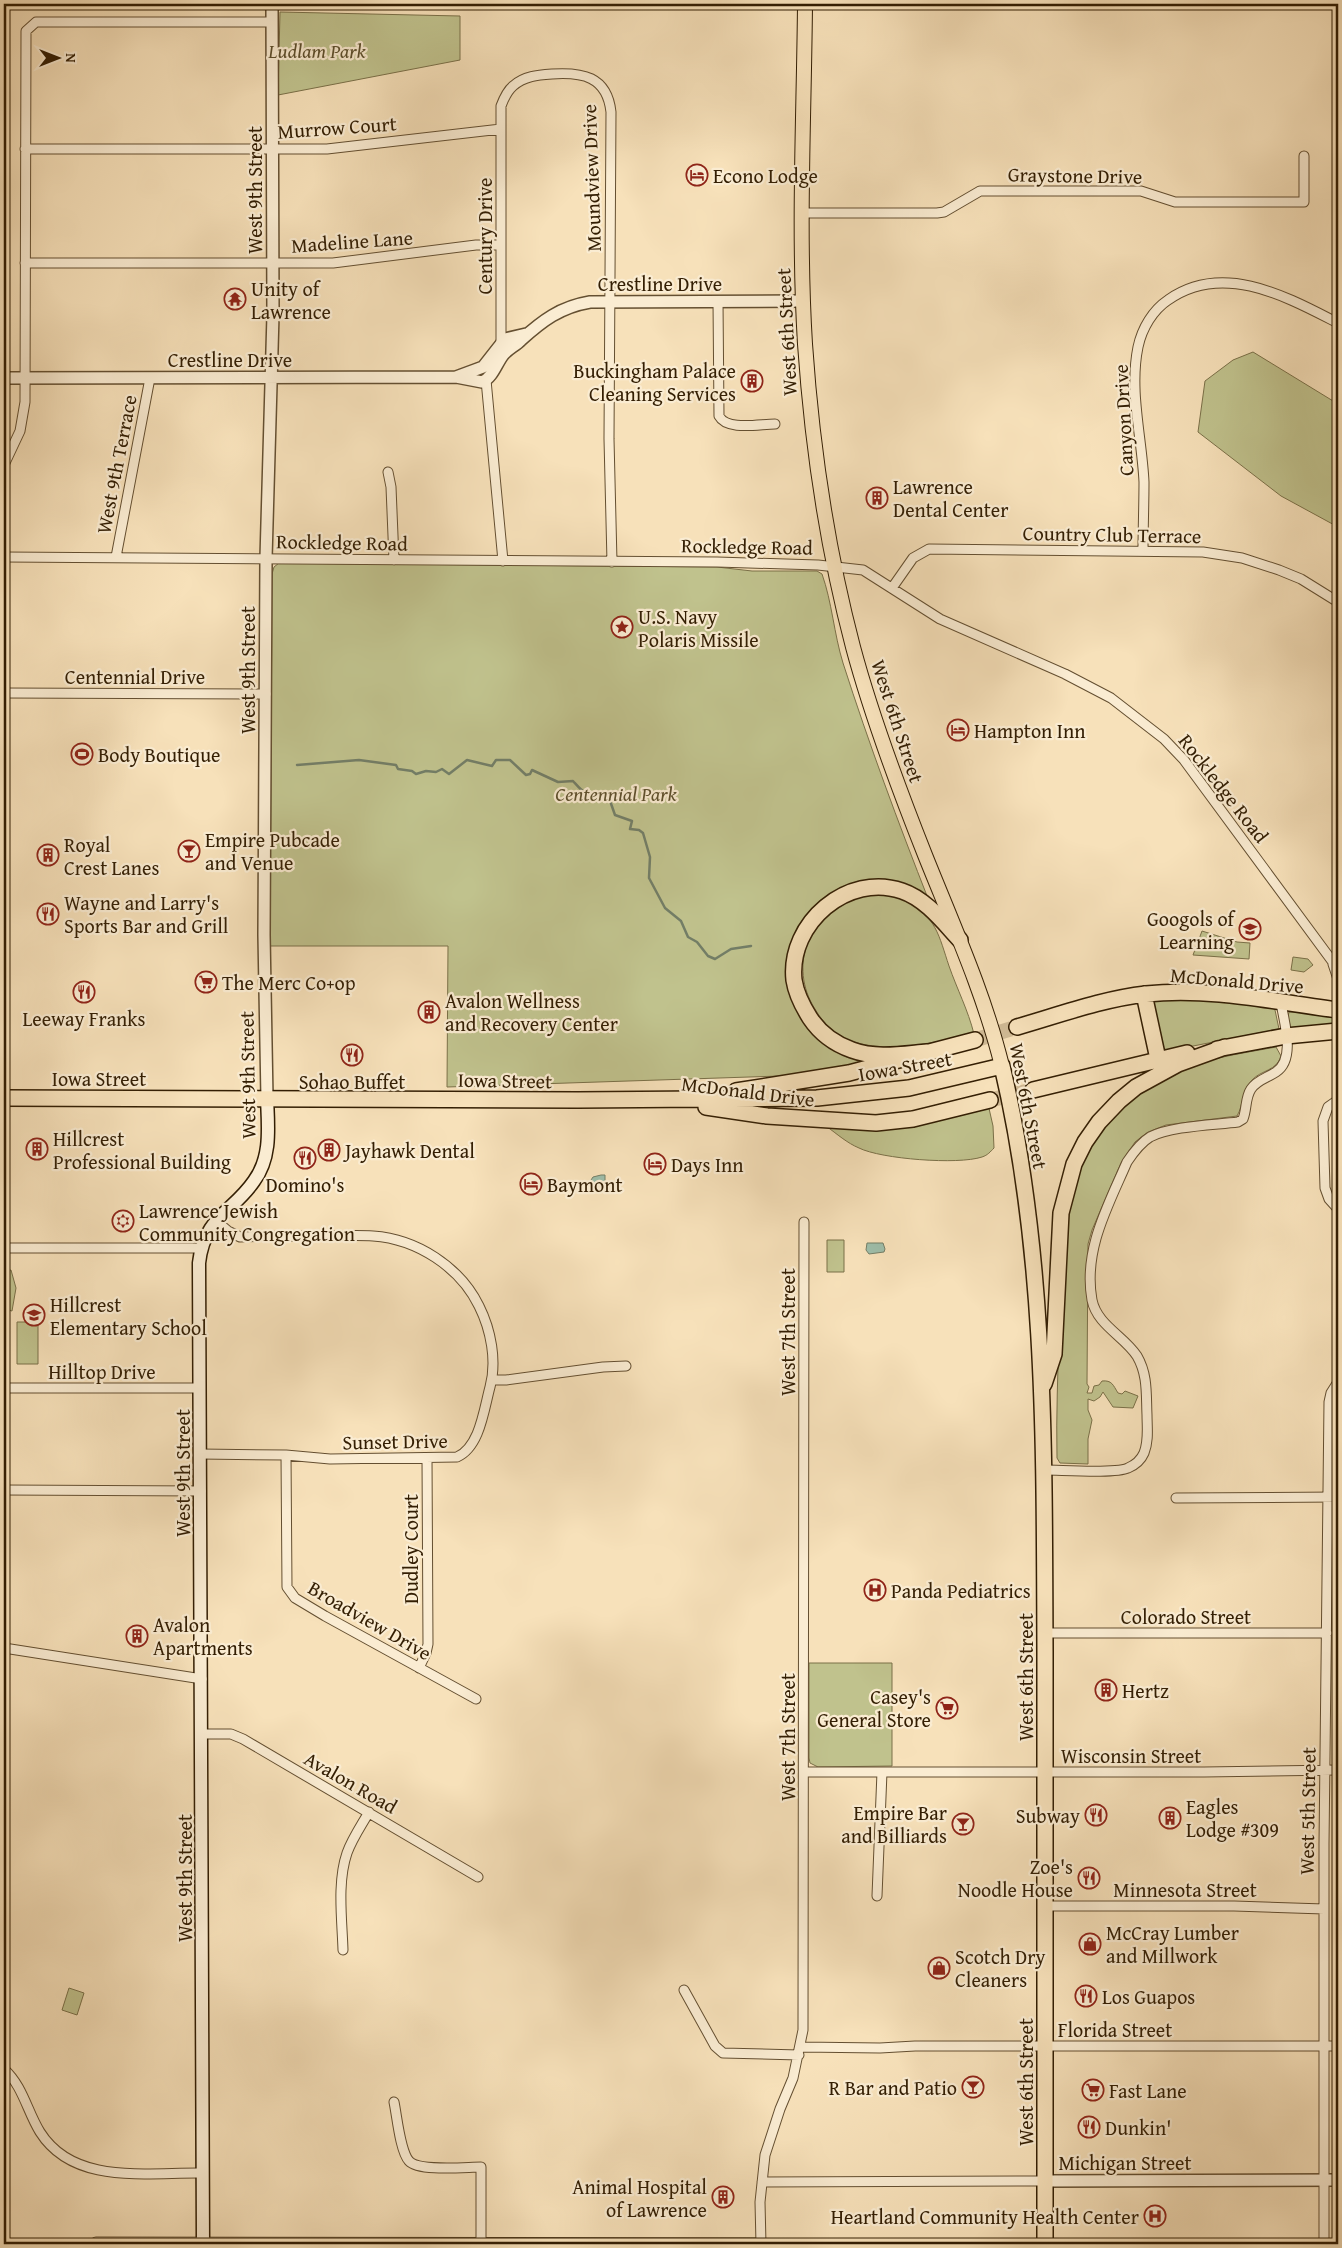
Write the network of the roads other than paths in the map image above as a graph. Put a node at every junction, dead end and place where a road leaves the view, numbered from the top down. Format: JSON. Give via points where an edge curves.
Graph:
{"nodes":[{"id":1,"x":272,"y":4,"type":"edge"},
{"id":2,"x":805,"y":4,"type":"edge"},
{"id":3,"x":272,"y":22,"type":"junction"},
{"id":4,"x":501,"y":129,"type":"junction"},
{"id":5,"x":25,"y":149,"type":"junction"},
{"id":6,"x":272,"y":149,"type":"junction"},
{"id":7,"x":1304,"y":156,"type":"dead end"},
{"id":8,"x":803,"y":213,"type":"junction"},
{"id":9,"x":501,"y":245,"type":"junction"},
{"id":10,"x":25,"y":263,"type":"junction"},
{"id":11,"x":273,"y":263,"type":"junction"},
{"id":12,"x":718,"y":301,"type":"junction"},
{"id":13,"x":803,"y":301,"type":"junction"},
{"id":14,"x":611,"y":302,"type":"junction"},
{"id":15,"x":1338,"y":323,"type":"edge"},
{"id":16,"x":526,"y":334,"type":"junction"},
{"id":17,"x":501,"y":342,"type":"junction"},
{"id":18,"x":4,"y":378,"type":"edge"},
{"id":19,"x":26,"y":378,"type":"junction"},
{"id":20,"x":150,"y":378,"type":"junction"},
{"id":21,"x":271,"y":378,"type":"junction"},
{"id":22,"x":456,"y":378,"type":"junction"},
{"id":23,"x":486,"y":380,"type":"junction"},
{"id":24,"x":774,"y":424,"type":"dead end"},
{"id":25,"x":4,"y":465,"type":"edge"},
{"id":26,"x":388,"y":472,"type":"dead end"},
{"id":27,"x":1143,"y":551,"type":"junction"},
{"id":28,"x":4,"y":557,"type":"edge"},
{"id":29,"x":116,"y":557,"type":"junction"},
{"id":30,"x":266,"y":558,"type":"junction"},
{"id":31,"x":394,"y":560,"type":"junction"},
{"id":32,"x":503,"y":561,"type":"junction"},
{"id":33,"x":612,"y":562,"type":"junction"},
{"id":34,"x":834,"y":566,"type":"junction"},
{"id":35,"x":892,"y":588,"type":"junction"},
{"id":36,"x":1338,"y":602,"type":"edge"},
{"id":37,"x":4,"y":693,"type":"edge"},
{"id":38,"x":266,"y":694,"type":"junction"},
{"id":39,"x":960,"y":940,"type":"junction"},
{"id":40,"x":1335,"y":965,"type":"edge"},
{"id":41,"x":1338,"y":979,"type":"edge"},
{"id":42,"x":1144,"y":994,"type":"junction"},
{"id":43,"x":1281,"y":1003,"type":"junction"},
{"id":44,"x":1338,"y":1007,"type":"edge"},
{"id":45,"x":1017,"y":1027,"type":"tunnel mouth"},
{"id":46,"x":1338,"y":1031,"type":"edge"},
{"id":47,"x":1286,"y":1036,"type":"junction"},
{"id":48,"x":975,"y":1040,"type":"tunnel mouth"},
{"id":49,"x":1226,"y":1048,"type":"junction"},
{"id":50,"x":927,"y":1052,"type":"junction"},
{"id":51,"x":1158,"y":1059,"type":"junction"},
{"id":52,"x":1002,"y":1066,"type":"junction"},
{"id":53,"x":1033,"y":1090,"type":"tunnel mouth"},
{"id":54,"x":4,"y":1098,"type":"edge"},
{"id":55,"x":267,"y":1098,"type":"junction"},
{"id":56,"x":665,"y":1100,"type":"junction"},
{"id":57,"x":990,"y":1100,"type":"tunnel mouth"},
{"id":58,"x":1334,"y":1102,"type":"edge"},
{"id":59,"x":1338,"y":1209,"type":"edge"},
{"id":60,"x":215,"y":1220,"type":"junction"},
{"id":61,"x":804,"y":1222,"type":"dead end"},
{"id":62,"x":4,"y":1248,"type":"edge"},
{"id":63,"x":202,"y":1248,"type":"junction"},
{"id":64,"x":626,"y":1366,"type":"dead end"},
{"id":65,"x":492,"y":1380,"type":"junction"},
{"id":66,"x":1338,"y":1382,"type":"edge"},
{"id":67,"x":4,"y":1388,"type":"edge"},
{"id":68,"x":200,"y":1388,"type":"junction"},
{"id":69,"x":1042,"y":1393,"type":"junction"},
{"id":70,"x":200,"y":1454,"type":"junction"},
{"id":71,"x":286,"y":1455,"type":"junction"},
{"id":72,"x":427,"y":1458,"type":"junction"},
{"id":73,"x":1045,"y":1470,"type":"junction"},
{"id":74,"x":4,"y":1490,"type":"edge"},
{"id":75,"x":200,"y":1491,"type":"junction"},
{"id":76,"x":1327,"y":1497,"type":"junction"},
{"id":77,"x":1338,"y":1497,"type":"edge"},
{"id":78,"x":1176,"y":1498,"type":"dead end"},
{"id":79,"x":1327,"y":1633,"type":"junction"},
{"id":80,"x":1045,"y":1634,"type":"junction"},
{"id":81,"x":4,"y":1648,"type":"edge"},
{"id":82,"x":420,"y":1668,"type":"junction"},
{"id":83,"x":202,"y":1679,"type":"junction"},
{"id":84,"x":476,"y":1700,"type":"dead end"},
{"id":85,"x":202,"y":1734,"type":"junction"},
{"id":86,"x":1338,"y":1770,"type":"edge"},
{"id":87,"x":1324,"y":1771,"type":"junction"},
{"id":88,"x":805,"y":1772,"type":"junction"},
{"id":89,"x":882,"y":1772,"type":"junction"},
{"id":90,"x":1045,"y":1772,"type":"junction"},
{"id":91,"x":368,"y":1812,"type":"junction"},
{"id":92,"x":478,"y":1877,"type":"dead end"},
{"id":93,"x":877,"y":1896,"type":"dead end"},
{"id":94,"x":1045,"y":1906,"type":"junction"},
{"id":95,"x":1324,"y":1909,"type":"junction"},
{"id":96,"x":343,"y":1950,"type":"dead end"},
{"id":97,"x":684,"y":1990,"type":"dead end"},
{"id":98,"x":1324,"y":2045,"type":"junction"},
{"id":99,"x":1045,"y":2046,"type":"junction"},
{"id":100,"x":1338,"y":2046,"type":"edge"},
{"id":101,"x":800,"y":2051,"type":"junction"},
{"id":102,"x":4,"y":2069,"type":"edge"},
{"id":103,"x":394,"y":2102,"type":"dead end"},
{"id":104,"x":204,"y":2172,"type":"junction"},
{"id":105,"x":1324,"y":2180,"type":"junction"},
{"id":106,"x":1338,"y":2180,"type":"edge"},
{"id":107,"x":1045,"y":2181,"type":"junction"},
{"id":108,"x":762,"y":2182,"type":"junction"},
{"id":109,"x":96,"y":2242,"type":"dead end"},
{"id":110,"x":204,"y":2244,"type":"edge"},
{"id":111,"x":481,"y":2244,"type":"edge"},
{"id":112,"x":760,"y":2244,"type":"edge"},
{"id":113,"x":1045,"y":2244,"type":"edge"},
{"id":114,"x":1324,"y":2244,"type":"edge"}],
"edges":[{"from":1,"to":3,"type":"street","name":"West 9th Street"},
{"from":2,"to":8,"type":"main road","name":"West 6th Street"},
{"from":3,"to":5,"type":"street","via":[[36,22],[24,36]]},
{"from":3,"to":6,"type":"street","name":"West 9th Street"},
{"from":4,"to":6,"type":"street","name":"Murrow Court","via":[[365,146]]},
{"from":4,"to":9,"type":"street","name":"Century Drive"},
{"from":4,"to":14,"type":"street","name":"Moundview Drive","via":[[501,106],[505,95],[512,86],[530,76],[581,74],[605,90],[611,112]]},
{"from":5,"to":6,"type":"street","name":"Murrow Court"},
{"from":5,"to":10,"type":"street"},
{"from":6,"to":11,"type":"street","name":"West 9th Street"},
{"from":7,"to":8,"type":"street","name":"Graystone Drive","via":[[1304,202],[1175,202],[1141,190],[980,191],[937,213]]},
{"from":8,"to":13,"type":"main road","name":"West 6th Street"},
{"from":9,"to":11,"type":"street","name":"Madeline Lane","via":[[476,245],[364,261]]},
{"from":9,"to":17,"type":"street","name":"Century Drive"},
{"from":10,"to":11,"type":"street","name":"Madeline Lane"},
{"from":10,"to":19,"type":"street"},
{"from":11,"to":21,"type":"street","name":"West 9th Street"},
{"from":12,"to":13,"type":"street","name":"Crestline Drive"},
{"from":12,"to":14,"type":"street","name":"Crestline Drive"},
{"from":12,"to":24,"type":"street","via":[[719,416],[730,425]]},
{"from":13,"to":34,"type":"main road","name":"West 6th Street","via":[[813,431]]},
{"from":14,"to":16,"type":"street","name":"Crestline Drive","via":[[574,306],[548,318]]},
{"from":14,"to":33,"type":"street","name":"Moundview Drive"},
{"from":15,"to":27,"type":"street","name":"Canyon Drive","via":[[1286,296],[1236,284],[1198,286],[1176,294],[1155,311],[1141,335],[1137,353],[1136,415],[1144,482]]},
{"from":16,"to":17,"type":"street","name":"Crestline Drive"},
{"from":16,"to":23,"type":"street","name":"Crestline Drive","via":[[504,354]]},
{"from":17,"to":22,"type":"street","name":"Crestline Drive","via":[[484,366]]},
{"from":18,"to":19,"type":"street","name":"Crestline Drive"},
{"from":19,"to":20,"type":"street","name":"Crestline Drive"},
{"from":19,"to":25,"type":"street","via":[[20,431]]},
{"from":20,"to":21,"type":"street","name":"Crestline Drive"},
{"from":20,"to":29,"type":"street","name":"West 9th Terrace"},
{"from":21,"to":22,"type":"street","name":"Crestline Drive"},
{"from":21,"to":30,"type":"street","name":"West 9th Street"},
{"from":22,"to":23,"type":"street","name":"Crestline Drive","via":[[477,382]]},
{"from":23,"to":32,"type":"street"},
{"from":26,"to":31,"type":"street"},
{"from":27,"to":35,"type":"street","name":"Country Club Terrace","via":[[929,549],[913,558]]},
{"from":27,"to":36,"type":"street","name":"Country Club Terrace","via":[[1193,551],[1242,558],[1301,579]]},
{"from":28,"to":29,"type":"street","name":"Rockledge Road"},
{"from":29,"to":30,"type":"street","name":"Rockledge Road"},
{"from":30,"to":31,"type":"street","name":"Rockledge Road"},
{"from":30,"to":38,"type":"street","name":"West 9th Street"},
{"from":31,"to":32,"type":"street","name":"Rockledge Road"},
{"from":32,"to":33,"type":"street","name":"Rockledge Road"},
{"from":33,"to":34,"type":"street","name":"Rockledge Road"},
{"from":34,"to":35,"type":"street","name":"Rockledge Road","via":[[869,572]]},
{"from":34,"to":39,"type":"main road","name":"West 6th Street","via":[[859,667],[882,738],[909,815]]},
{"from":35,"to":40,"type":"street","name":"Rockledge Road","via":[[940,619],[1095,689],[1164,739],[1208,789]]},
{"from":37,"to":38,"type":"street","name":"Centennial Drive"},
{"from":38,"to":55,"type":"street","name":"West 9th Street","via":[[264,960]]},
{"from":39,"to":50,"type":"highway","via":[[932,910],[910,895],[894,889],[870,888],[842,896],[821,910],[806,928],[796,955],[794,981],[799,997],[816,1027],[828,1038],[852,1051],[866,1054]]},
{"from":39,"to":52,"type":"main road","name":"West 6th Street","via":[[984,1002]]},
{"from":40,"to":41,"type":"street","name":"Rockledge Road"},
{"from":42,"to":43,"type":"highway","name":"McDonald Drive","via":[[1208,993]]},
{"from":42,"to":45,"type":"highway","name":"McDonald Drive"},
{"from":42,"to":51,"type":"highway"},
{"from":43,"to":44,"type":"highway","name":"McDonald Drive"},
{"from":43,"to":47,"type":"street"},
{"from":46,"to":47,"type":"highway"},
{"from":47,"to":49,"type":"highway"},
{"from":47,"to":73,"type":"street","via":[[1284,1064],[1249,1092],[1243,1119],[1164,1131],[1140,1144],[1127,1162],[1095,1237],[1092,1262],[1094,1308],[1105,1324],[1136,1354],[1145,1374],[1147,1442],[1144,1454],[1134,1465],[1122,1470]]},
{"from":48,"to":50,"type":"highway","name":"McDonald Drive"},
{"from":49,"to":51,"type":"highway"},
{"from":49,"to":69,"type":"highway","via":[[1178,1064],[1136,1086],[1112,1108],[1074,1164],[1061,1213],[1054,1354]]},
{"from":50,"to":56,"type":"highway","name":"McDonald Drive","via":[[825,1078]]},
{"from":51,"to":53,"type":"highway"},
{"from":52,"to":56,"type":"highway","name":"Iowa Street","via":[[934,1083],[866,1094],[817,1098]]},
{"from":52,"to":69,"type":"highway","name":"West 6th Street","via":[[1026,1201]]},
{"from":54,"to":55,"type":"highway","name":"Iowa Street"},
{"from":55,"to":56,"type":"highway","name":"Iowa Street"},
{"from":55,"to":60,"type":"main road","name":"West 9th Street","via":[[268,1141],[261,1169],[250,1186]]},
{"from":56,"to":57,"type":"highway","name":"McDonald Drive","via":[[767,1116],[876,1123],[913,1120]]},
{"from":58,"to":59,"type":"street","via":[[1324,1113],[1323,1121],[1325,1188]]},
{"from":60,"to":63,"type":"main road","name":"West 9th Street"},
{"from":60,"to":65,"type":"street","via":[[240,1236],[374,1236],[411,1245],[441,1261],[468,1288],[482,1313],[490,1336]]},
{"from":61,"to":88,"type":"street","name":"West 7th Street"},
{"from":62,"to":63,"type":"street"},
{"from":63,"to":68,"type":"main road","name":"West 9th Street","via":[[199,1276]]},
{"from":64,"to":65,"type":"street"},
{"from":65,"to":72,"type":"street","name":"Sunset Drive","via":[[476,1433],[466,1452],[457,1457]]},
{"from":66,"to":76,"type":"street","name":"West 5th Street","via":[[1329,1402]]},
{"from":67,"to":68,"type":"street","name":"Hilltop Drive"},
{"from":68,"to":70,"type":"main road","name":"West 9th Street"},
{"from":69,"to":73,"type":"highway","name":"West 6th Street"},
{"from":70,"to":71,"type":"street","name":"Sunset Drive"},
{"from":70,"to":75,"type":"main road","name":"West 9th Street"},
{"from":71,"to":72,"type":"street","name":"Sunset Drive","via":[[330,1459]]},
{"from":71,"to":82,"type":"street","name":"Broadview Drive","via":[[289,1591],[325,1616]]},
{"from":72,"to":82,"type":"street","name":"Dudley Court","via":[[428,1644]]},
{"from":73,"to":80,"type":"highway","name":"West 6th Street"},
{"from":74,"to":75,"type":"street"},
{"from":75,"to":83,"type":"main road","name":"West 9th Street"},
{"from":76,"to":77,"type":"street"},
{"from":76,"to":78,"type":"street"},
{"from":76,"to":79,"type":"street","name":"West 5th Street"},
{"from":79,"to":80,"type":"street","name":"Colorado Street"},
{"from":79,"to":87,"type":"street","name":"West 5th Street"},
{"from":80,"to":90,"type":"highway","name":"West 6th Street"},
{"from":81,"to":83,"type":"street"},
{"from":82,"to":84,"type":"street","name":"Broadview Drive"},
{"from":83,"to":85,"type":"main road","name":"West 9th Street"},
{"from":85,"to":91,"type":"street","name":"Avalon Road","via":[[231,1734],[243,1739]]},
{"from":85,"to":104,"type":"main road","name":"West 9th Street"},
{"from":86,"to":87,"type":"street","name":"Wisconsin Street"},
{"from":87,"to":90,"type":"street","name":"Wisconsin Street"},
{"from":87,"to":95,"type":"street","name":"West 5th Street"},
{"from":88,"to":89,"type":"street","name":"Wisconsin Street"},
{"from":88,"to":101,"type":"street","name":"West 7th Street","via":[[804,2003]]},
{"from":89,"to":90,"type":"street","name":"Wisconsin Street"},
{"from":89,"to":93,"type":"street"},
{"from":90,"to":94,"type":"highway","name":"West 6th Street"},
{"from":91,"to":92,"type":"street","name":"Avalon Road"},
{"from":91,"to":96,"type":"street","via":[[344,1863]]},
{"from":94,"to":95,"type":"street","name":"Minnesota Street"},
{"from":94,"to":99,"type":"highway","name":"West 6th Street"},
{"from":95,"to":98,"type":"street","name":"West 5th Street"},
{"from":97,"to":101,"type":"street","name":"Florida Street","via":[[722,2053]]},
{"from":98,"to":99,"type":"street","name":"Florida Street"},
{"from":98,"to":100,"type":"street","name":"Florida Street"},
{"from":98,"to":105,"type":"street","name":"West 5th Street"},
{"from":99,"to":101,"type":"street","name":"Florida Street"},
{"from":99,"to":107,"type":"highway","name":"West 6th Street"},
{"from":101,"to":108,"type":"street","name":"West 7th Street","via":[[790,2087],[770,2136]]},
{"from":102,"to":104,"type":"street","via":[[18,2086],[44,2138],[67,2160],[91,2169],[113,2172]]},
{"from":103,"to":111,"type":"street","via":[[409,2162],[422,2167],[481,2167]]},
{"from":104,"to":110,"type":"main road","name":"West 9th Street"},
{"from":105,"to":106,"type":"street","name":"Michigan Street"},
{"from":105,"to":107,"type":"street","name":"Michigan Street"},
{"from":105,"to":114,"type":"street","name":"West 5th Street"},
{"from":107,"to":108,"type":"street","name":"Michigan Street"},
{"from":107,"to":113,"type":"highway","name":"West 6th Street"},
{"from":108,"to":112,"type":"street","name":"West 7th Street"},
{"from":109,"to":110,"type":"street"},
{"from":110,"to":111,"type":"street"},
{"from":111,"to":112,"type":"street"}]}
